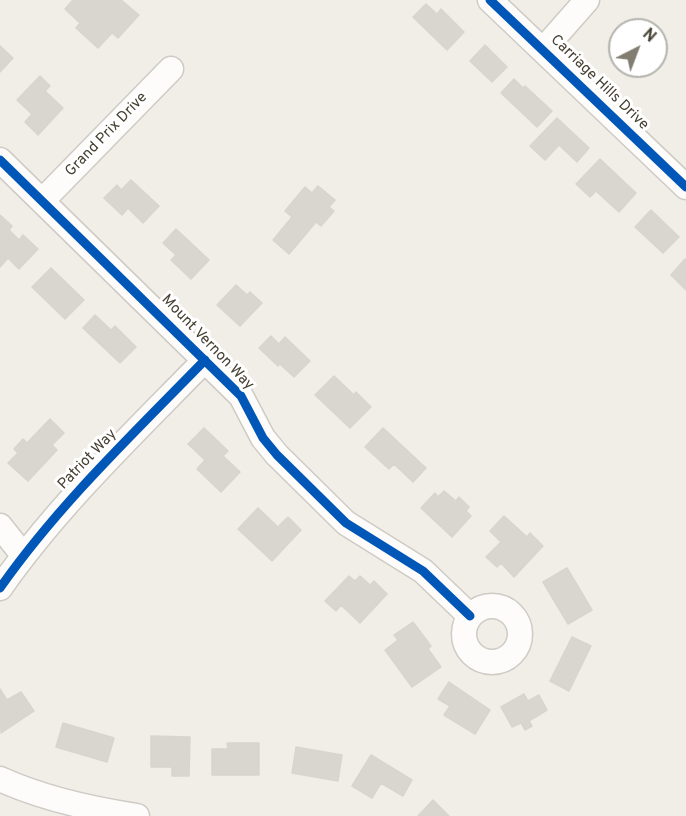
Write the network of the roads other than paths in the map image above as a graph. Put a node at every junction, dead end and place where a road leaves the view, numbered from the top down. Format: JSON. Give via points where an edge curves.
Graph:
{"nodes":[{"id":1,"x":490,"y":0,"type":"edge"},
{"id":2,"x":587,"y":0,"type":"edge"},
{"id":3,"x":543,"y":50,"type":"junction"},
{"id":4,"x":171,"y":69,"type":"dead end"},
{"id":5,"x":0,"y":160,"type":"edge"},
{"id":6,"x":686,"y":187,"type":"edge"},
{"id":7,"x":42,"y":201,"type":"junction"},
{"id":8,"x":205,"y":360,"type":"junction"},
{"id":9,"x":0,"y":526,"type":"edge"},
{"id":10,"x":23,"y":555,"type":"junction"},
{"id":11,"x":0,"y":588,"type":"edge"},
{"id":12,"x":470,"y":616,"type":"dead end"},
{"id":13,"x":0,"y":779,"type":"edge"},
{"id":14,"x":137,"y":816,"type":"edge"}],
"edges":[{"from":1,"to":3,"type":"street","name":"Carriage Hills Drive"},
{"from":2,"to":3,"type":"street"},
{"from":3,"to":6,"type":"street","name":"Carriage Hills Drive"},
{"from":4,"to":7,"type":"street","name":"Grand Prix Drive"},
{"from":5,"to":7,"type":"street","name":"Mount Vernon Way"},
{"from":7,"to":8,"type":"street","name":"Mount Vernon Way"},
{"from":8,"to":10,"type":"street","name":"Patriot Way","via":[[69,500]]},
{"from":8,"to":12,"type":"street","name":"Mount Vernon Way","via":[[241,396],[263,438],[292,470],[355,530],[423,571]]},
{"from":9,"to":10,"type":"street"},
{"from":10,"to":11,"type":"street","name":"Patriot Way"},
{"from":13,"to":14,"type":"street","via":[[55,799]]}]}
